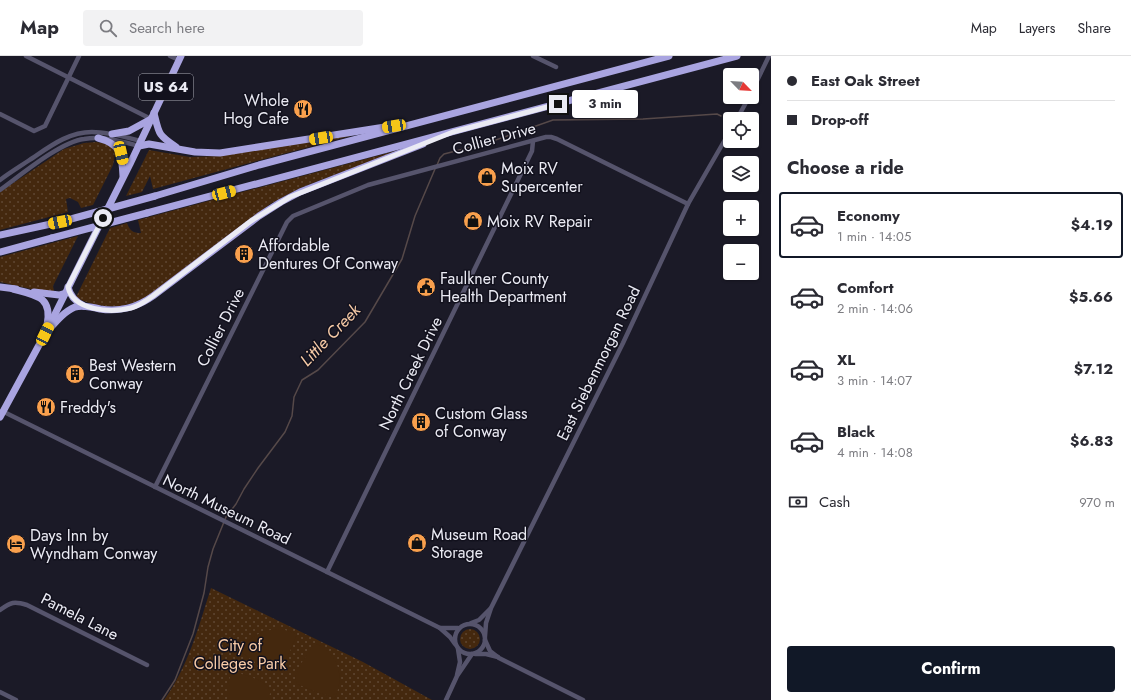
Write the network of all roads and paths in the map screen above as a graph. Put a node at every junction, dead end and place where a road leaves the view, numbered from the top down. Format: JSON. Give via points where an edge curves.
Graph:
{"nodes":[{"id":1,"x":26,"y":56,"type":"edge"},
{"id":2,"x":79,"y":56,"type":"edge"},
{"id":3,"x":170,"y":56,"type":"edge"},
{"id":4,"x":533,"y":56,"type":"edge"},
{"id":5,"x":669,"y":56,"type":"edge"},
{"id":6,"x":737,"y":56,"type":"edge"},
{"id":7,"x":769,"y":56,"type":"edge"},
{"id":8,"x":180,"y":58,"type":"edge"},
{"id":9,"x":556,"y":68,"type":"dead end"},
{"id":10,"x":759,"y":77,"type":"edge"},
{"id":11,"x":69,"y":78,"type":"junction"},
{"id":12,"x":0,"y":114,"type":"edge"},
{"id":13,"x":153,"y":116,"type":"junction"},
{"id":14,"x":423,"y":122,"type":"junction"},
{"id":15,"x":453,"y":132,"type":"junction"},
{"id":16,"x":112,"y":134,"type":"junction"},
{"id":17,"x":98,"y":138,"type":"junction"},
{"id":18,"x":533,"y":141,"type":"junction"},
{"id":19,"x":140,"y":143,"type":"junction"},
{"id":20,"x":723,"y":143,"type":"edge"},
{"id":21,"x":180,"y":150,"type":"junction"},
{"id":22,"x":123,"y":177,"type":"junction"},
{"id":23,"x":0,"y":180,"type":"edge"},
{"id":24,"x":0,"y":190,"type":"edge"},
{"id":25,"x":688,"y":204,"type":"junction"},
{"id":26,"x":0,"y":235,"type":"edge"},
{"id":27,"x":0,"y":252,"type":"edge"},
{"id":28,"x":0,"y":287,"type":"edge"},
{"id":29,"x":13,"y":289,"type":"junction"},
{"id":30,"x":67,"y":290,"type":"junction"},
{"id":31,"x":85,"y":306,"type":"junction"},
{"id":32,"x":45,"y":334,"type":"junction"},
{"id":33,"x":1,"y":413,"type":"edge"},
{"id":34,"x":155,"y":487,"type":"junction"},
{"id":35,"x":327,"y":572,"type":"junction"},
{"id":36,"x":491,"y":608,"type":"junction"},
{"id":37,"x":0,"y":610,"type":"edge"},
{"id":38,"x":468,"y":624,"type":"junction"},
{"id":39,"x":440,"y":628,"type":"junction"},
{"id":40,"x":458,"y":628,"type":"junction"},
{"id":41,"x":485,"y":638,"type":"junction"},
{"id":42,"x":455,"y":644,"type":"junction"},
{"id":43,"x":458,"y":649,"type":"junction"},
{"id":44,"x":473,"y":654,"type":"junction"},
{"id":45,"x":499,"y":658,"type":"junction"},
{"id":46,"x":147,"y":665,"type":"dead end"},
{"id":47,"x":457,"y":676,"type":"junction"},
{"id":48,"x":0,"y":692,"type":"edge"},
{"id":49,"x":16,"y":700,"type":"edge"},
{"id":50,"x":446,"y":700,"type":"edge"},
{"id":51,"x":583,"y":700,"type":"edge"}],
"edges":[{"from":1,"to":11,"type":"street"},
{"from":2,"to":11,"type":"street"},
{"from":3,"to":8,"type":"street"},
{"from":4,"to":9,"type":"street"},
{"from":5,"to":14,"type":"highway"},
{"from":6,"to":15,"type":"highway"},
{"from":7,"to":10,"type":"street"},
{"from":8,"to":13,"type":"highway","number":"US 64"},
{"from":11,"to":12,"type":"street","via":[[45,126],[34,131]]},
{"from":11,"to":13,"type":"street"},
{"from":13,"to":16,"type":"highway","via":[[129,131]]},
{"from":13,"to":19,"type":"highway","number":"US 64"},
{"from":13,"to":21,"type":"highway","via":[[160,135]]},
{"from":14,"to":21,"type":"highway","via":[[229,152],[204,153]]},
{"from":14,"to":26,"type":"highway","bridge":true,"via":[[259,165],[60,222]]},
{"from":15,"to":27,"type":"highway","bridge":true},
{"from":15,"to":31,"type":"highway","via":[[286,199],[259,216],[139,305],[116,310]]},
{"from":16,"to":19,"type":"street"},
{"from":16,"to":23,"type":"street","via":[[85,132],[64,138]]},
{"from":17,"to":19,"type":"street"},
{"from":17,"to":22,"type":"highway","via":[[118,148],[123,162]]},
{"from":17,"to":24,"type":"street","via":[[78,140],[64,146]]},
{"from":18,"to":25,"type":"street","name":"Collier Drive","via":[[546,137],[557,139]]},
{"from":18,"to":34,"type":"street","name":"Collier Drive","via":[[368,185],[290,217]]},
{"from":18,"to":35,"type":"street","name":"North Creek Drive","via":[[532,151]]},
{"from":19,"to":21,"type":"highway"},
{"from":19,"to":22,"type":"highway","number":"US 64"},
{"from":20,"to":25,"type":"street","name":"East Siebenmorgan Road"},
{"from":22,"to":30,"type":"highway","number":"US 64"},
{"from":25,"to":36,"type":"street","name":"East Siebenmorgan Road","via":[[623,343]]},
{"from":28,"to":29,"type":"highway"},
{"from":29,"to":30,"type":"highway","via":[[54,295]]},
{"from":29,"to":32,"type":"highway","via":[[36,295],[45,302],[48,307]]},
{"from":30,"to":31,"type":"highway","via":[[74,299]]},
{"from":30,"to":32,"type":"highway","number":"US 64"},
{"from":31,"to":32,"type":"highway","via":[[77,307],[65,314]]},
{"from":32,"to":33,"type":"highway","number":"US 64"},
{"from":33,"to":34,"type":"street","name":"North Museum Road"},
{"from":34,"to":35,"type":"street","name":"North Museum Road"},
{"from":35,"to":39,"type":"street","name":"North Museum Road"},
{"from":36,"to":38,"type":"street","name":"East Siebenmorgan Road","via":[[479,620]]},
{"from":36,"to":41,"type":"street","name":"East Siebenmorgan Road"},
{"from":37,"to":46,"type":"street","name":"Pamela Lane","via":[[12,602],[27,604]]},
{"from":38,"to":40,"type":"street"},
{"from":38,"to":41,"type":"street","via":[[481,628]]},
{"from":39,"to":40,"type":"street","name":"North Museum Road"},
{"from":39,"to":42,"type":"street","name":"North Museum Road"},
{"from":40,"to":42,"type":"street","via":[[454,636]]},
{"from":41,"to":44,"type":"street","via":[[482,649]]},
{"from":41,"to":45,"type":"street","via":[[490,651]]},
{"from":42,"to":43,"type":"street"},
{"from":43,"to":44,"type":"street","via":[[465,654]]},
{"from":43,"to":47,"type":"street","via":[[460,662]]},
{"from":44,"to":45,"type":"street"},
{"from":44,"to":47,"type":"street"},
{"from":45,"to":51,"type":"street"},
{"from":47,"to":50,"type":"street"},
{"from":48,"to":49,"type":"street"}]}
